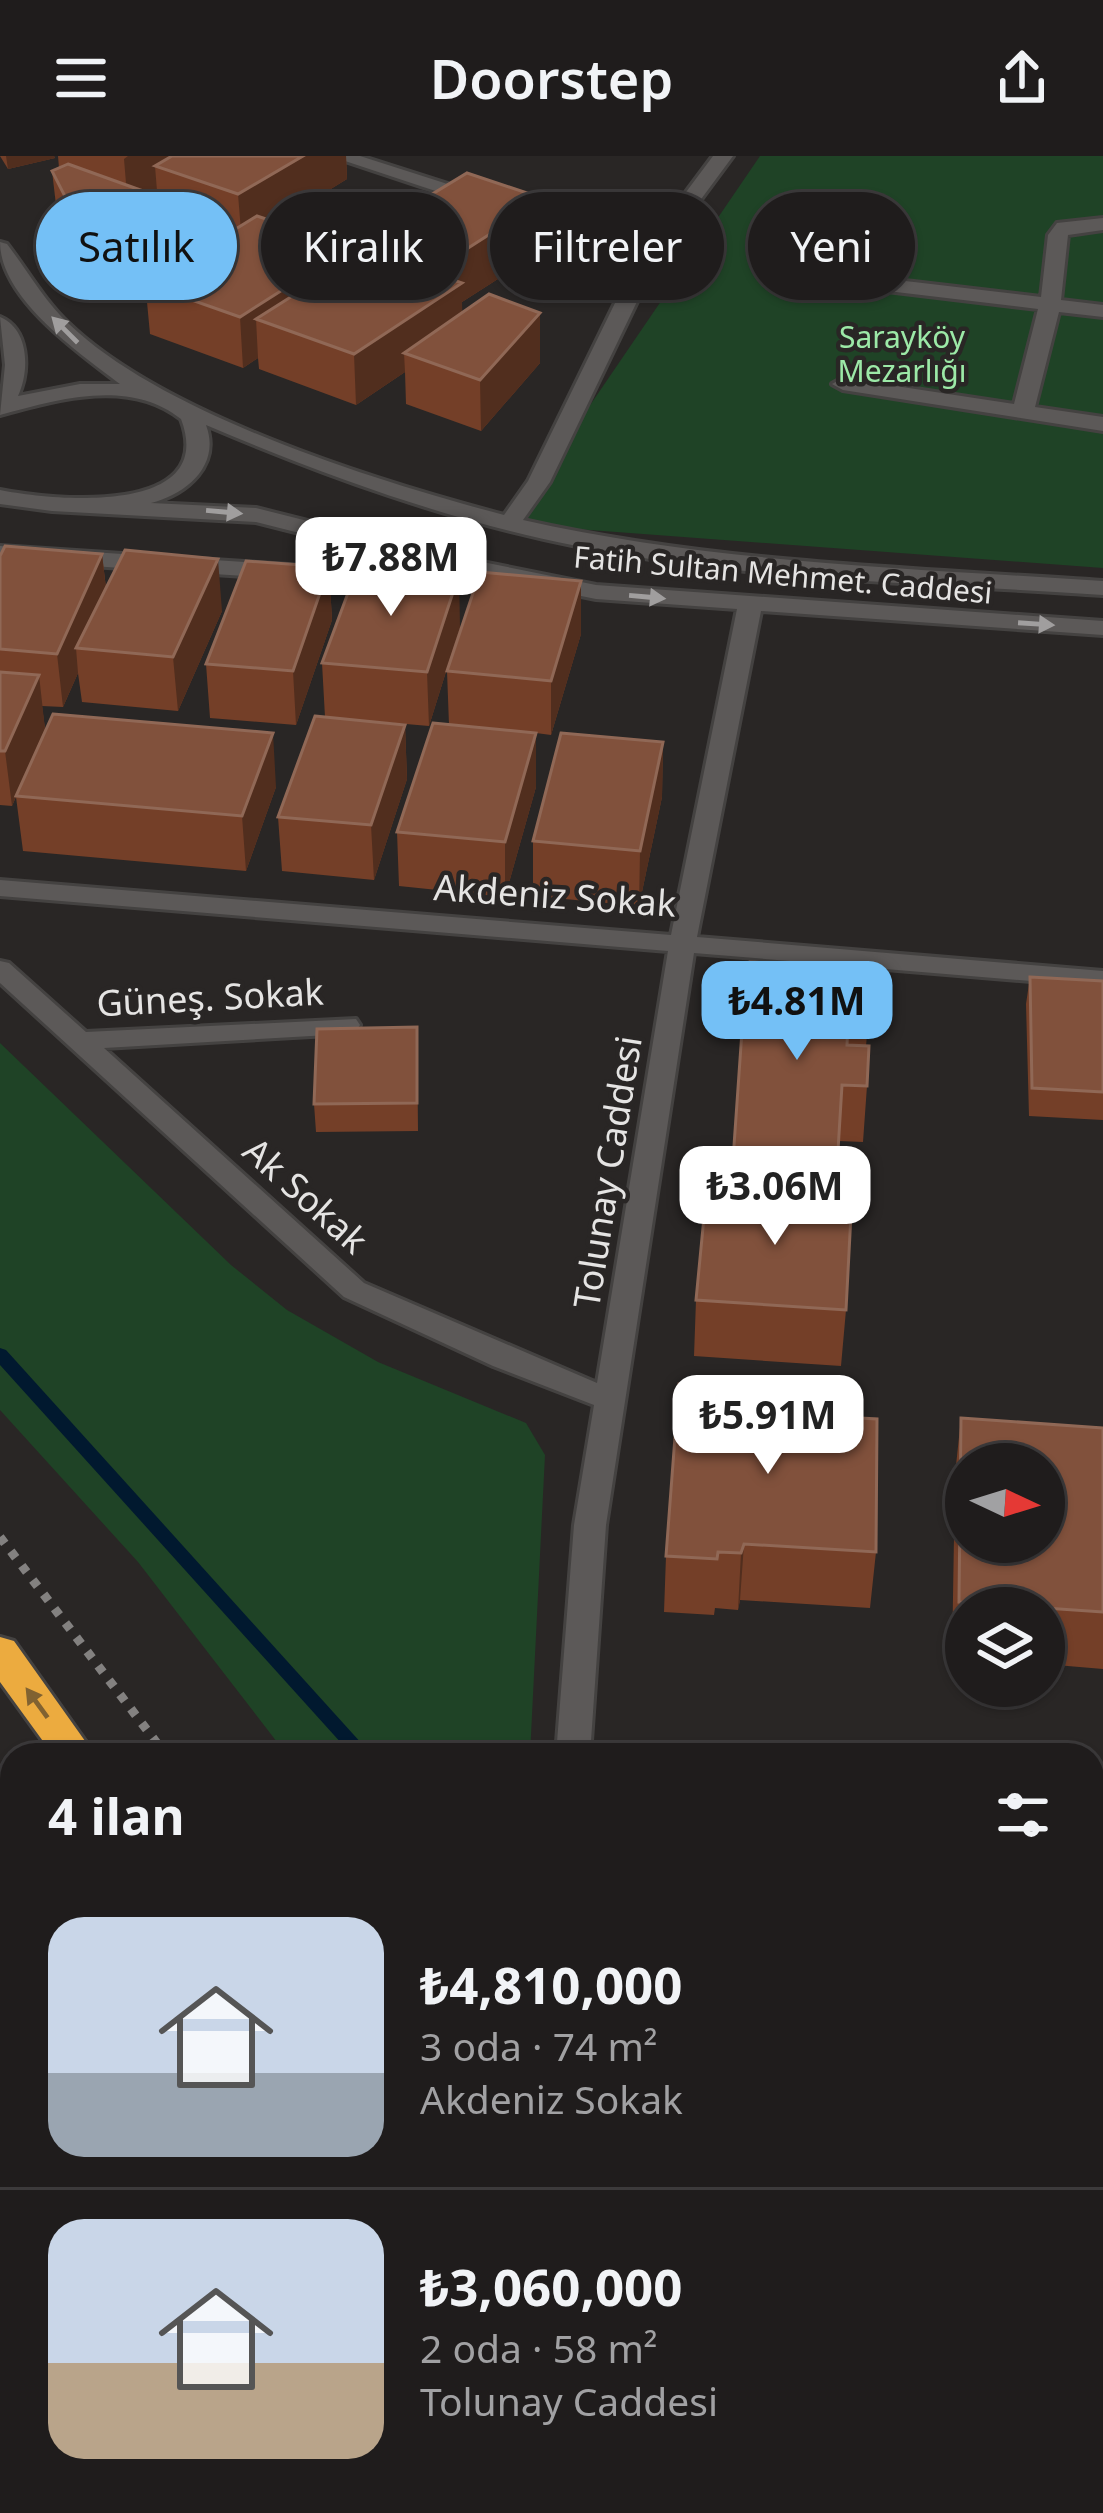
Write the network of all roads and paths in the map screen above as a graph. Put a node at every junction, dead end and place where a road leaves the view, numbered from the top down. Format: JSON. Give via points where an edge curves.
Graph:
{"nodes":[{"id":1,"x":723,"y":156,"type":"edge"},
{"id":2,"x":351,"y":158,"type":"edge"},
{"id":3,"x":696,"y":192,"type":"edge"},
{"id":4,"x":490,"y":203,"type":"edge"},
{"id":5,"x":1103,"y":224,"type":"edge"},
{"id":6,"x":0,"y":248,"type":"edge"},
{"id":7,"x":915,"y":289,"type":"edge"},
{"id":8,"x":628,"y":300,"type":"edge"},
{"id":9,"x":1050,"y":305,"type":"junction"},
{"id":10,"x":1103,"y":311,"type":"edge"},
{"id":11,"x":0,"y":323,"type":"edge"},
{"id":12,"x":8,"y":356,"type":"edge"},
{"id":13,"x":843,"y":384,"type":"dead end"},
{"id":14,"x":159,"y":399,"type":"junction"},
{"id":15,"x":0,"y":407,"type":"edge"},
{"id":16,"x":1023,"y":410,"type":"junction"},
{"id":17,"x":1103,"y":424,"type":"edge"},
{"id":18,"x":0,"y":497,"type":"edge"},
{"id":19,"x":32,"y":506,"type":"junction"},
{"id":20,"x":107,"y":507,"type":"junction"},
{"id":21,"x":0,"y":512,"type":"edge"},
{"id":22,"x":509,"y":524,"type":"junction"},
{"id":23,"x":0,"y":553,"type":"edge"},
{"id":24,"x":1103,"y":589,"type":"edge"},
{"id":25,"x":596,"y":592,"type":"junction"},
{"id":26,"x":751,"y":605,"type":"junction"},
{"id":27,"x":1103,"y":628,"type":"edge"},
{"id":28,"x":0,"y":888,"type":"edge"},
{"id":29,"x":683,"y":941,"type":"junction"},
{"id":30,"x":0,"y":969,"type":"edge"},
{"id":31,"x":1103,"y":979,"type":"edge"},
{"id":32,"x":346,"y":1025,"type":"edge"},
{"id":33,"x":78,"y":1041,"type":"junction"},
{"id":34,"x":610,"y":1400,"type":"junction"},
{"id":35,"x":0,"y":1538,"type":"edge"},
{"id":36,"x":0,"y":1652,"type":"edge"},
{"id":37,"x":66,"y":1743,"type":"edge"},
{"id":38,"x":157,"y":1743,"type":"edge"},
{"id":39,"x":575,"y":1743,"type":"edge"}],
"edges":[{"from":1,"to":3,"type":"street"},
{"from":2,"to":4,"type":"street"},
{"from":5,"to":9,"type":"street","via":[[1064,227],[1058,235]]},
{"from":14,"to":6,"type":"street","one_way":true,"via":[[60,328]]},
{"from":7,"to":9,"type":"street"},
{"from":8,"to":22,"type":"street","via":[[539,482]]},
{"from":9,"to":10,"type":"street"},
{"from":9,"to":16,"type":"street"},
{"from":11,"to":12,"type":"street","via":[[12,340]]},
{"from":12,"to":15,"type":"street","via":[[17,378]]},
{"from":13,"to":16,"type":"street"},
{"from":14,"to":15,"type":"street","name":"Fatih Sultan Mehmet. Caddesi","via":[[72,388]]},
{"from":14,"to":20,"type":"street","name":"Fatih Sultan Mehmet. Caddesi","via":[[190,416],[200,451],[190,469]]},
{"from":14,"to":22,"type":"street","name":"Fatih Sultan Mehmet. Caddesi","via":[[298,456]]},
{"from":16,"to":17,"type":"street"},
{"from":18,"to":19,"type":"street","name":"Fatih Sultan Mehmet. Caddesi"},
{"from":19,"to":20,"type":"street","name":"Fatih Sultan Mehmet. Caddesi"},
{"from":19,"to":21,"type":"street","name":"Fatih Sultan Mehmet. Caddesi"},
{"from":20,"to":25,"type":"street","name":"Fatih Sultan Mehmet. Caddesi","one_way":true,"via":[[274,518]]},
{"from":22,"to":24,"type":"street","name":"Fatih Sultan Mehmet. Caddesi","via":[[639,550]]},
{"from":23,"to":25,"type":"street"},
{"from":25,"to":26,"type":"street","name":"Fatih Sultan Mehmet. Caddesi","one_way":true},
{"from":26,"to":27,"type":"street","name":"Fatih Sultan Mehmet. Caddesi","one_way":true},
{"from":26,"to":29,"type":"street","name":"Tolunay Caddesi"},
{"from":28,"to":29,"type":"street","name":"Akdeniz Sokak"},
{"from":29,"to":31,"type":"street","name":"Akdeniz Sokak"},
{"from":29,"to":34,"type":"street","name":"Tolunay Caddesi"},
{"from":30,"to":33,"type":"street","name":"Ak Sokak"},
{"from":32,"to":33,"type":"street","name":"Güneş. Sokak"},
{"from":33,"to":34,"type":"street","name":"Ak Sokak","via":[[354,1290]]},
{"from":34,"to":39,"type":"street","name":"Tolunay Caddesi","via":[[590,1525]]},
{"from":35,"to":38,"type":"path"},
{"from":37,"to":36,"type":"highway","one_way":true}]}
